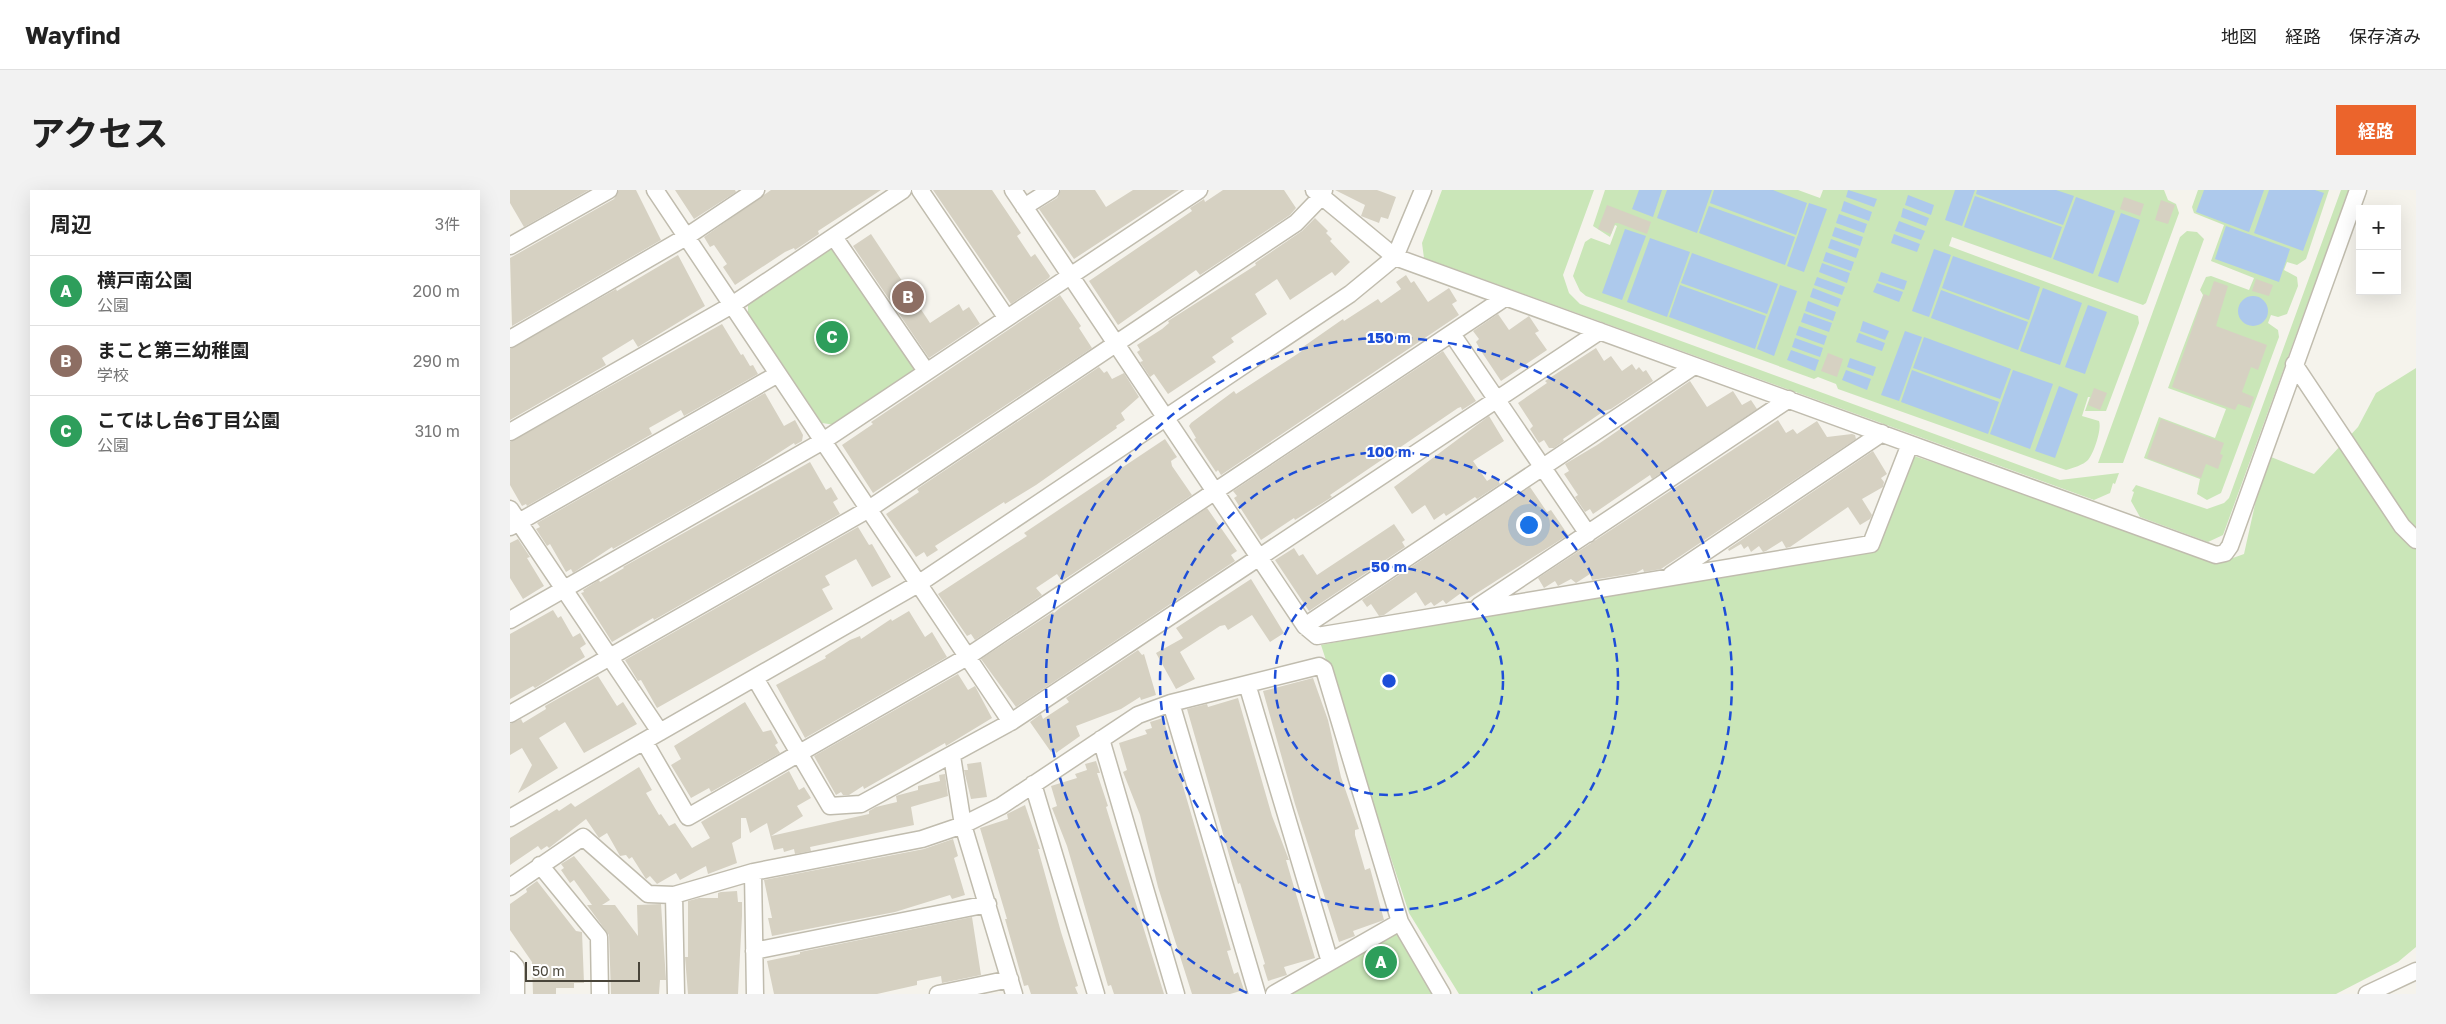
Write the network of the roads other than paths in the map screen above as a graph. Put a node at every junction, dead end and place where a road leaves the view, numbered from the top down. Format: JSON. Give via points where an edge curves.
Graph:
{"nodes":[{"id":1,"x":609,"y":190,"type":"edge"},
{"id":2,"x":655,"y":190,"type":"edge"},
{"id":3,"x":756,"y":190,"type":"edge"},
{"id":4,"x":903,"y":190,"type":"edge"},
{"id":5,"x":920,"y":190,"type":"edge"},
{"id":6,"x":1013,"y":190,"type":"edge"},
{"id":7,"x":1051,"y":190,"type":"edge"},
{"id":8,"x":1199,"y":190,"type":"edge"},
{"id":9,"x":1423,"y":190,"type":"edge"},
{"id":10,"x":2358,"y":190,"type":"edge"},
{"id":11,"x":1320,"y":192,"type":"edge"},
{"id":12,"x":1024,"y":207,"type":"junction"},
{"id":13,"x":686,"y":237,"type":"junction"},
{"id":14,"x":834,"y":237,"type":"junction"},
{"id":15,"x":510,"y":246,"type":"edge"},
{"id":16,"x":1395,"y":257,"type":"junction"},
{"id":17,"x":1070,"y":275,"type":"junction"},
{"id":18,"x":1506,"y":297,"type":"junction"},
{"id":19,"x":732,"y":305,"type":"junction"},
{"id":20,"x":1006,"y":317,"type":"junction"},
{"id":21,"x":1600,"y":331,"type":"junction"},
{"id":22,"x":1452,"y":334,"type":"junction"},
{"id":23,"x":510,"y":338,"type":"edge"},
{"id":24,"x":1116,"y":343,"type":"junction"},
{"id":25,"x":2294,"y":364,"type":"junction"},
{"id":26,"x":1694,"y":366,"type":"junction"},
{"id":27,"x":926,"y":371,"type":"junction"},
{"id":28,"x":778,"y":374,"type":"junction"},
{"id":29,"x":1496,"y":398,"type":"junction"},
{"id":30,"x":1789,"y":399,"type":"junction"},
{"id":31,"x":1165,"y":417,"type":"junction"},
{"id":32,"x":510,"y":432,"type":"edge"},
{"id":33,"x":1882,"y":433,"type":"junction"},
{"id":34,"x":823,"y":441,"type":"junction"},
{"id":35,"x":1910,"y":444,"type":"junction"},
{"id":36,"x":1543,"y":467,"type":"junction"},
{"id":37,"x":1214,"y":491,"type":"junction"},
{"id":38,"x":869,"y":509,"type":"junction"},
{"id":39,"x":513,"y":519,"type":"edge"},
{"id":40,"x":1588,"y":534,"type":"junction"},
{"id":41,"x":2416,"y":540,"type":"edge"},
{"id":42,"x":1259,"y":557,"type":"junction"},
{"id":43,"x":1666,"y":578,"type":"junction"},
{"id":44,"x":918,"y":584,"type":"junction"},
{"id":45,"x":564,"y":589,"type":"junction"},
{"id":46,"x":1474,"y":609,"type":"junction"},
{"id":47,"x":510,"y":620,"type":"edge"},
{"id":48,"x":1305,"y":626,"type":"junction"},
{"id":49,"x":610,"y":657,"type":"junction"},
{"id":50,"x":967,"y":657,"type":"junction"},
{"id":51,"x":755,"y":678,"type":"junction"},
{"id":52,"x":1247,"y":684,"type":"junction"},
{"id":53,"x":1171,"y":703,"type":"junction"},
{"id":54,"x":510,"y":714,"type":"edge"},
{"id":55,"x":1011,"y":722,"type":"junction"},
{"id":56,"x":660,"y":732,"type":"junction"},
{"id":57,"x":1101,"y":739,"type":"junction"},
{"id":58,"x":644,"y":741,"type":"junction"},
{"id":59,"x":799,"y":754,"type":"junction"},
{"id":60,"x":952,"y":756,"type":"junction"},
{"id":61,"x":1033,"y":784,"type":"junction"},
{"id":62,"x":510,"y":818,"type":"edge"},
{"id":63,"x":963,"y":825,"type":"junction"},
{"id":64,"x":540,"y":865,"type":"junction"},
{"id":65,"x":753,"y":872,"type":"junction"},
{"id":66,"x":510,"y":887,"type":"edge"},
{"id":67,"x":674,"y":895,"type":"junction"},
{"id":68,"x":988,"y":904,"type":"junction"},
{"id":69,"x":1400,"y":922,"type":"junction"},
{"id":70,"x":754,"y":951,"type":"junction"},
{"id":71,"x":510,"y":960,"type":"edge"},
{"id":72,"x":1330,"y":962,"type":"junction"},
{"id":73,"x":2416,"y":971,"type":"edge"},
{"id":74,"x":1012,"y":987,"type":"edge"},
{"id":75,"x":516,"y":994,"type":"edge"},
{"id":76,"x":600,"y":994,"type":"edge"},
{"id":77,"x":676,"y":994,"type":"edge"},
{"id":78,"x":755,"y":994,"type":"edge"},
{"id":79,"x":938,"y":994,"type":"edge"},
{"id":80,"x":1096,"y":994,"type":"edge"},
{"id":81,"x":1176,"y":994,"type":"edge"},
{"id":82,"x":1257,"y":994,"type":"edge"},
{"id":83,"x":1274,"y":994,"type":"edge"},
{"id":84,"x":1442,"y":994,"type":"edge"},
{"id":85,"x":2367,"y":994,"type":"edge"}],
"edges":[{"from":1,"to":15,"type":"street"},
{"from":2,"to":13,"type":"street"},
{"from":3,"to":13,"type":"street"},
{"from":4,"to":14,"type":"street"},
{"from":5,"to":20,"type":"street"},
{"from":6,"to":12,"type":"street"},
{"from":7,"to":12,"type":"street"},
{"from":8,"to":17,"type":"street"},
{"from":9,"to":16,"type":"street"},
{"from":10,"to":25,"type":"street"},
{"from":11,"to":16,"type":"street"},
{"from":11,"to":24,"type":"street","via":[[1296,223]]},
{"from":12,"to":17,"type":"street"},
{"from":13,"to":19,"type":"street"},
{"from":13,"to":23,"type":"street"},
{"from":14,"to":19,"type":"street"},
{"from":14,"to":27,"type":"street"},
{"from":16,"to":18,"type":"street"},
{"from":16,"to":31,"type":"street","via":[[1350,294]]},
{"from":17,"to":20,"type":"street"},
{"from":17,"to":24,"type":"street"},
{"from":18,"to":21,"type":"street"},
{"from":18,"to":22,"type":"street"},
{"from":19,"to":28,"type":"street"},
{"from":19,"to":32,"type":"street"},
{"from":20,"to":27,"type":"street"},
{"from":21,"to":26,"type":"street"},
{"from":21,"to":29,"type":"street"},
{"from":22,"to":29,"type":"street"},
{"from":22,"to":37,"type":"street"},
{"from":24,"to":31,"type":"street"},
{"from":24,"to":38,"type":"street"},
{"from":25,"to":35,"type":"street","via":[[2230,546],[2225,553],[2216,555]]},
{"from":25,"to":41,"type":"street","via":[[2402,526]]},
{"from":26,"to":30,"type":"street"},
{"from":26,"to":36,"type":"street"},
{"from":27,"to":34,"type":"street"},
{"from":28,"to":34,"type":"street"},
{"from":28,"to":39,"type":"street"},
{"from":29,"to":36,"type":"street"},
{"from":29,"to":42,"type":"street"},
{"from":30,"to":33,"type":"street"},
{"from":30,"to":40,"type":"street"},
{"from":31,"to":37,"type":"street"},
{"from":31,"to":44,"type":"street"},
{"from":33,"to":35,"type":"street"},
{"from":33,"to":43,"type":"street"},
{"from":34,"to":38,"type":"street"},
{"from":34,"to":45,"type":"street"},
{"from":35,"to":43,"type":"street","via":[[1871,544]]},
{"from":36,"to":40,"type":"street"},
{"from":36,"to":48,"type":"street"},
{"from":37,"to":42,"type":"street"},
{"from":37,"to":50,"type":"street"},
{"from":38,"to":44,"type":"street"},
{"from":38,"to":49,"type":"street"},
{"from":39,"to":45,"type":"street"},
{"from":40,"to":46,"type":"street"},
{"from":42,"to":48,"type":"street"},
{"from":42,"to":55,"type":"street"},
{"from":43,"to":46,"type":"street"},
{"from":44,"to":50,"type":"street"},
{"from":44,"to":51,"type":"street"},
{"from":45,"to":47,"type":"street"},
{"from":45,"to":49,"type":"street"},
{"from":46,"to":48,"type":"street","via":[[1317,636]]},
{"from":49,"to":54,"type":"street"},
{"from":49,"to":56,"type":"street"},
{"from":50,"to":55,"type":"street"},
{"from":50,"to":59,"type":"street"},
{"from":51,"to":56,"type":"street"},
{"from":51,"to":59,"type":"street"},
{"from":52,"to":53,"type":"street"},
{"from":52,"to":69,"type":"street","via":[[1319,666],[1324,669]]},
{"from":52,"to":72,"type":"street"},
{"from":53,"to":57,"type":"street","via":[[1138,715]]},
{"from":53,"to":82,"type":"street"},
{"from":55,"to":60,"type":"street"},
{"from":56,"to":58,"type":"street"},
{"from":57,"to":61,"type":"street"},
{"from":57,"to":81,"type":"street"},
{"from":58,"to":59,"type":"street","via":[[688,817]]},
{"from":58,"to":62,"type":"street"},
{"from":59,"to":60,"type":"street","via":[[830,806],[861,804]]},
{"from":60,"to":63,"type":"street"},
{"from":61,"to":63,"type":"street","via":[[1001,806]]},
{"from":61,"to":80,"type":"street"},
{"from":63,"to":65,"type":"street","via":[[922,839]]},
{"from":63,"to":68,"type":"street"},
{"from":64,"to":66,"type":"street"},
{"from":64,"to":67,"type":"street","via":[[583,837],[648,894]]},
{"from":64,"to":76,"type":"street","via":[[599,936]]},
{"from":65,"to":67,"type":"street"},
{"from":65,"to":70,"type":"street"},
{"from":67,"to":77,"type":"street"},
{"from":68,"to":70,"type":"street"},
{"from":68,"to":74,"type":"street"},
{"from":69,"to":72,"type":"street"},
{"from":69,"to":84,"type":"street"},
{"from":70,"to":78,"type":"street"},
{"from":71,"to":75,"type":"street","via":[[516,968]]},
{"from":72,"to":83,"type":"street"},
{"from":73,"to":85,"type":"street"},
{"from":74,"to":79,"type":"street"}]}
